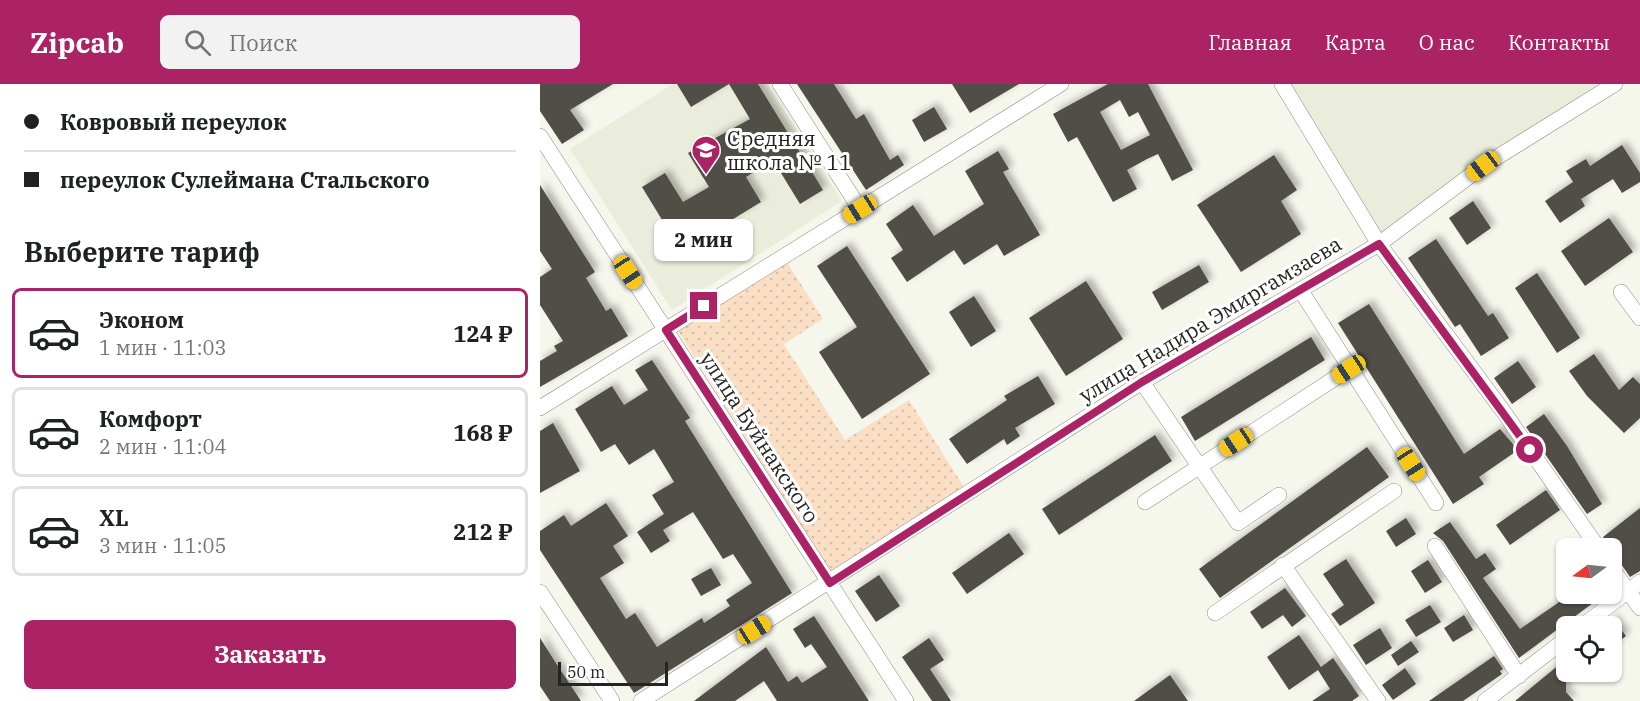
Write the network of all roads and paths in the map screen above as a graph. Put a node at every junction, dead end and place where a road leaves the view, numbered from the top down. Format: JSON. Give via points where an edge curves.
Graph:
{"nodes":[{"id":1,"x":780,"y":84,"type":"edge"},
{"id":2,"x":1061,"y":84,"type":"edge"},
{"id":3,"x":1282,"y":84,"type":"edge"},
{"id":4,"x":1615,"y":84,"type":"edge"},
{"id":5,"x":540,"y":136,"type":"edge"},
{"id":6,"x":860,"y":209,"type":"junction"},
{"id":7,"x":1379,"y":244,"type":"junction"},
{"id":8,"x":1301,"y":291,"type":"junction"},
{"id":9,"x":1621,"y":292,"type":"dead end"},
{"id":10,"x":1640,"y":318,"type":"edge"},
{"id":11,"x":666,"y":330,"type":"junction"},
{"id":12,"x":1349,"y":369,"type":"junction"},
{"id":13,"x":1142,"y":382,"type":"junction"},
{"id":14,"x":540,"y":408,"type":"edge"},
{"id":15,"x":1199,"y":466,"type":"junction"},
{"id":16,"x":1394,"y":491,"type":"dead end"},
{"id":17,"x":1279,"y":495,"type":"dead end"},
{"id":18,"x":1145,"y":502,"type":"dead end"},
{"id":19,"x":1436,"y":502,"type":"dead end"},
{"id":20,"x":1591,"y":538,"type":"edge"},
{"id":21,"x":1435,"y":546,"type":"dead end"},
{"id":22,"x":1283,"y":565,"type":"junction"},
{"id":23,"x":1622,"y":576,"type":"edge"},
{"id":24,"x":830,"y":583,"type":"junction"},
{"id":25,"x":1634,"y":586,"type":"edge"},
{"id":26,"x":540,"y":592,"type":"edge"},
{"id":27,"x":1640,"y":608,"type":"edge"},
{"id":28,"x":1215,"y":613,"type":"dead end"},
{"id":29,"x":1595,"y":616,"type":"edge"},
{"id":30,"x":1556,"y":647,"type":"edge"},
{"id":31,"x":1519,"y":676,"type":"junction"},
{"id":32,"x":612,"y":701,"type":"edge"},
{"id":33,"x":641,"y":701,"type":"edge"},
{"id":34,"x":906,"y":701,"type":"edge"},
{"id":35,"x":1378,"y":701,"type":"edge"},
{"id":36,"x":1485,"y":701,"type":"edge"}],
"edges":[{"from":1,"to":6,"type":"street"},
{"from":2,"to":6,"type":"street"},
{"from":3,"to":7,"type":"street"},
{"from":4,"to":7,"type":"street","name":"улица Надира Эмиргамзаева","via":[[1483,166]]},
{"from":5,"to":11,"type":"street","name":"улица Буйнакского"},
{"from":6,"to":11,"type":"street"},
{"from":7,"to":8,"type":"street","name":"улица Надира Эмиргамзаева"},
{"from":7,"to":20,"type":"street"},
{"from":8,"to":12,"type":"street"},
{"from":8,"to":13,"type":"street","name":"улица Надира Эмиргамзаева"},
{"from":9,"to":10,"type":"street"},
{"from":11,"to":14,"type":"street"},
{"from":11,"to":24,"type":"street","name":"улица Буйнакского"},
{"from":12,"to":15,"type":"street"},
{"from":12,"to":19,"type":"street"},
{"from":13,"to":15,"type":"street"},
{"from":13,"to":24,"type":"street","name":"улица Надира Эмиргамзаева"},
{"from":15,"to":17,"type":"street","via":[[1238,523]]},
{"from":15,"to":18,"type":"street"},
{"from":16,"to":22,"type":"street"},
{"from":21,"to":31,"type":"street"},
{"from":22,"to":28,"type":"street"},
{"from":22,"to":35,"type":"street"},
{"from":23,"to":25,"type":"street"},
{"from":24,"to":33,"type":"street","name":"улица Надира Эмиргамзаева"},
{"from":24,"to":34,"type":"street","name":"улица Буйнакского"},
{"from":25,"to":27,"type":"street"},
{"from":25,"to":29,"type":"street"},
{"from":26,"to":32,"type":"street"},
{"from":30,"to":31,"type":"street"},
{"from":31,"to":36,"type":"street"}]}
